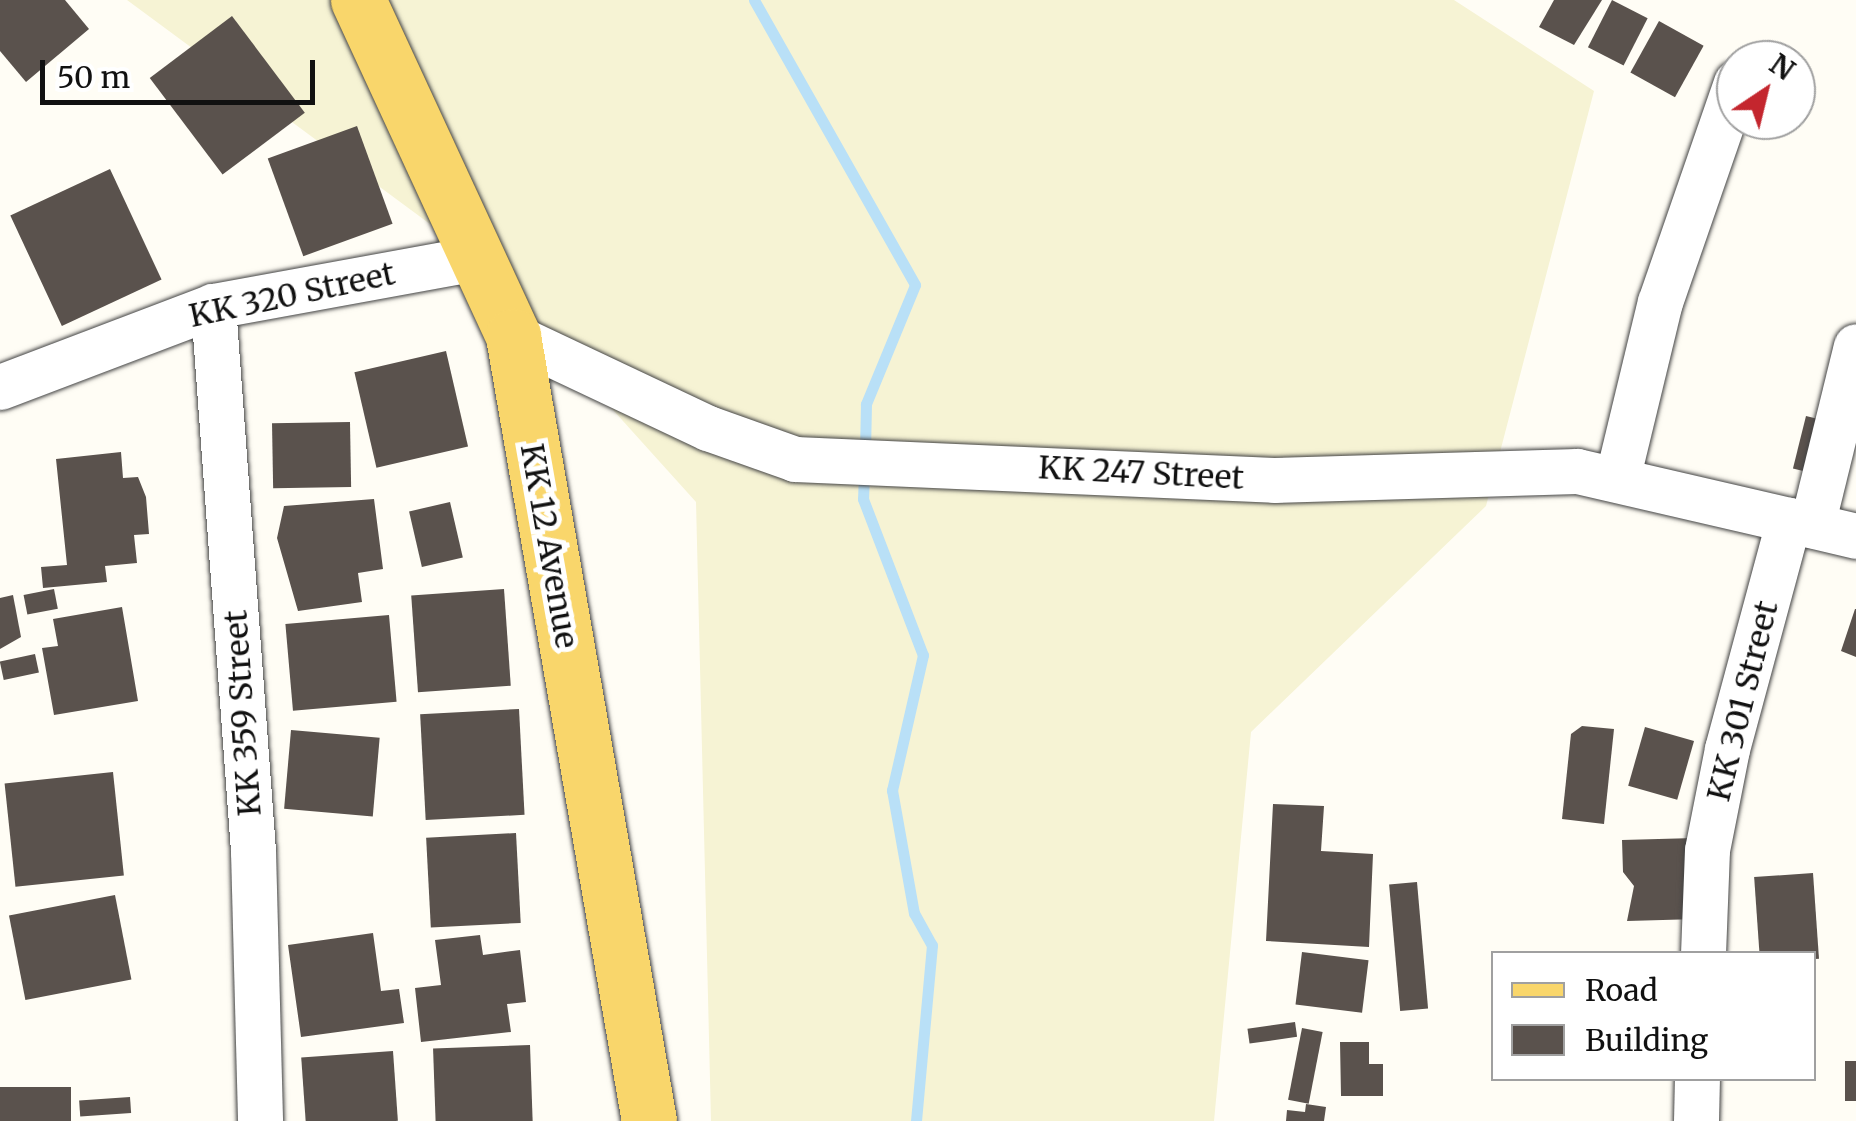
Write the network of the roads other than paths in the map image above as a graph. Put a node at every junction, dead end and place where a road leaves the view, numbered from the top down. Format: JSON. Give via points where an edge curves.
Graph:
{"nodes":[{"id":1,"x":358,"y":0,"type":"edge"},
{"id":2,"x":1716,"y":140,"type":"edge"},
{"id":3,"x":476,"y":258,"type":"junction"},
{"id":4,"x":213,"y":306,"type":"junction"},
{"id":5,"x":514,"y":336,"type":"junction"},
{"id":6,"x":1856,"y":346,"type":"edge"},
{"id":7,"x":0,"y":388,"type":"edge"},
{"id":8,"x":1618,"y":475,"type":"junction"},
{"id":9,"x":1800,"y":522,"type":"junction"},
{"id":10,"x":1856,"y":536,"type":"edge"},
{"id":11,"x":1703,"y":951,"type":"edge"},
{"id":12,"x":1698,"y":1081,"type":"edge"},
{"id":13,"x":260,"y":1121,"type":"edge"},
{"id":14,"x":648,"y":1121,"type":"edge"},
{"id":15,"x":1696,"y":1121,"type":"edge"}],
"edges":[{"from":1,"to":3,"type":"main road","name":"KK 12 Avenue"},
{"from":2,"to":8,"type":"street","via":[[1660,302]]},
{"from":3,"to":4,"type":"street","name":"KK 320 Street"},
{"from":3,"to":5,"type":"main road","name":"KK 12 Avenue"},
{"from":4,"to":7,"type":"street","name":"KK 320 Street"},
{"from":4,"to":13,"type":"street","name":"KK 359 Street","via":[[252,850]]},
{"from":5,"to":8,"type":"street","name":"KK 247 Street","via":[[708,428],[795,459],[1274,480]]},
{"from":5,"to":14,"type":"main road","name":"KK 12 Avenue"},
{"from":6,"to":9,"type":"street","name":"KK 301 Street"},
{"from":8,"to":9,"type":"street","name":"KK 247 Street"},
{"from":9,"to":10,"type":"street"},
{"from":9,"to":11,"type":"street","name":"KK 301 Street","via":[[1727,749],[1707,850]]},
{"from":12,"to":15,"type":"street"}]}
